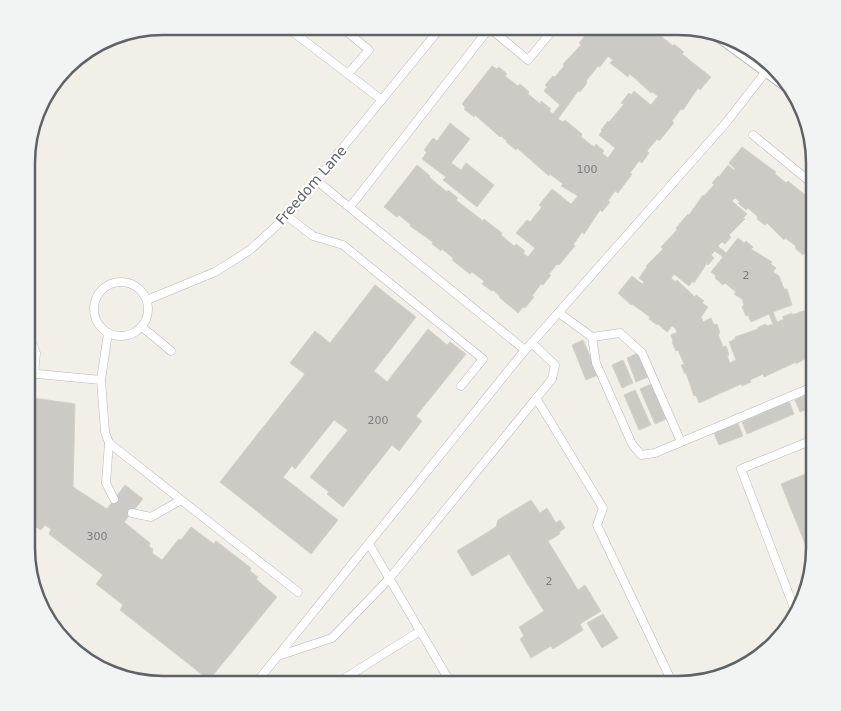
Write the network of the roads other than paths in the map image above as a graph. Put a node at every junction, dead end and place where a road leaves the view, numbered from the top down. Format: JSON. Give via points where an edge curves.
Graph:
{"nodes":[{"id":1,"x":298,"y":35,"type":"edge"},
{"id":2,"x":351,"y":35,"type":"edge"},
{"id":3,"x":435,"y":35,"type":"edge"},
{"id":4,"x":483,"y":35,"type":"edge"},
{"id":5,"x":498,"y":35,"type":"edge"},
{"id":6,"x":549,"y":35,"type":"edge"},
{"id":7,"x":766,"y":71,"type":"edge"},
{"id":8,"x":348,"y":74,"type":"junction"},
{"id":9,"x":382,"y":100,"type":"junction"},
{"id":10,"x":753,"y":135,"type":"dead end"},
{"id":11,"x":806,"y":178,"type":"edge"},
{"id":12,"x":316,"y":181,"type":"junction"},
{"id":13,"x":350,"y":207,"type":"junction"},
{"id":14,"x":287,"y":216,"type":"junction"},
{"id":15,"x":147,"y":300,"type":"junction"},
{"id":16,"x":559,"y":313,"type":"junction"},
{"id":17,"x":142,"y":326,"type":"junction"},
{"id":18,"x":108,"y":333,"type":"junction"},
{"id":19,"x":592,"y":337,"type":"junction"},
{"id":20,"x":532,"y":343,"type":"junction"},
{"id":21,"x":526,"y":350,"type":"junction"},
{"id":22,"x":171,"y":351,"type":"dead end"},
{"id":23,"x":35,"y":373,"type":"edge"},
{"id":24,"x":101,"y":380,"type":"junction"},
{"id":25,"x":461,"y":386,"type":"dead end"},
{"id":26,"x":806,"y":390,"type":"edge"},
{"id":27,"x":536,"y":398,"type":"junction"},
{"id":28,"x":681,"y":442,"type":"junction"},
{"id":29,"x":806,"y":443,"type":"edge"},
{"id":30,"x":109,"y":444,"type":"junction"},
{"id":31,"x":114,"y":499,"type":"dead end"},
{"id":32,"x":181,"y":500,"type":"junction"},
{"id":33,"x":132,"y":513,"type":"dead end"},
{"id":34,"x":369,"y":544,"type":"junction"},
{"id":35,"x":389,"y":579,"type":"junction"},
{"id":36,"x":298,"y":592,"type":"dead end"},
{"id":37,"x":793,"y":604,"type":"edge"},
{"id":38,"x":420,"y":631,"type":"junction"},
{"id":39,"x":277,"y":656,"type":"junction"},
{"id":40,"x":261,"y":676,"type":"edge"},
{"id":41,"x":348,"y":676,"type":"edge"},
{"id":42,"x":447,"y":676,"type":"edge"},
{"id":43,"x":669,"y":676,"type":"edge"}],
"edges":[{"from":1,"to":8,"type":"lane"},
{"from":2,"to":8,"type":"lane","via":[[369,50]]},
{"from":3,"to":9,"type":"lane","name":"Freedom Lane"},
{"from":4,"to":13,"type":"lane"},
{"from":5,"to":6,"type":"lane","via":[[528,60]]},
{"from":7,"to":16,"type":"lane","via":[[725,124]]},
{"from":8,"to":9,"type":"lane"},
{"from":9,"to":12,"type":"lane","name":"Freedom Lane"},
{"from":10,"to":11,"type":"lane"},
{"from":12,"to":13,"type":"lane"},
{"from":12,"to":14,"type":"lane","name":"Freedom Lane"},
{"from":13,"to":21,"type":"lane"},
{"from":14,"to":15,"type":"lane","name":"Freedom Lane","via":[[250,250],[214,272]]},
{"from":14,"to":25,"type":"lane","via":[[313,236],[343,245],[483,359]]},
{"from":15,"to":17,"type":"lane","via":[[148,310]]},
{"from":15,"to":18,"type":"lane","via":[[136,286],[128,283],[120,282],[103,288],[94,303],[94,312],[101,328]]},
{"from":16,"to":19,"type":"lane"},
{"from":16,"to":20,"type":"lane"},
{"from":17,"to":18,"type":"lane","via":[[126,336]]},
{"from":17,"to":22,"type":"lane"},
{"from":18,"to":24,"type":"lane"},
{"from":19,"to":28,"type":"lane","via":[[620,333],[642,353]]},
{"from":19,"to":28,"type":"lane","via":[[596,363],[632,444],[642,455]]},
{"from":20,"to":21,"type":"lane"},
{"from":20,"to":27,"type":"lane","via":[[555,365],[552,379]]},
{"from":21,"to":34,"type":"lane"},
{"from":23,"to":24,"type":"lane"},
{"from":24,"to":30,"type":"lane"},
{"from":26,"to":28,"type":"lane"},
{"from":27,"to":35,"type":"lane"},
{"from":27,"to":43,"type":"lane","via":[[603,508],[597,525]]},
{"from":29,"to":37,"type":"lane","via":[[741,469]]},
{"from":30,"to":31,"type":"lane","via":[[106,483]]},
{"from":30,"to":32,"type":"lane"},
{"from":32,"to":33,"type":"lane","via":[[151,517]]},
{"from":32,"to":36,"type":"lane"},
{"from":34,"to":35,"type":"lane"},
{"from":34,"to":39,"type":"lane"},
{"from":35,"to":38,"type":"lane"},
{"from":35,"to":39,"type":"lane","via":[[332,638]]},
{"from":38,"to":41,"type":"lane"},
{"from":38,"to":42,"type":"lane"},
{"from":39,"to":40,"type":"lane"}]}
